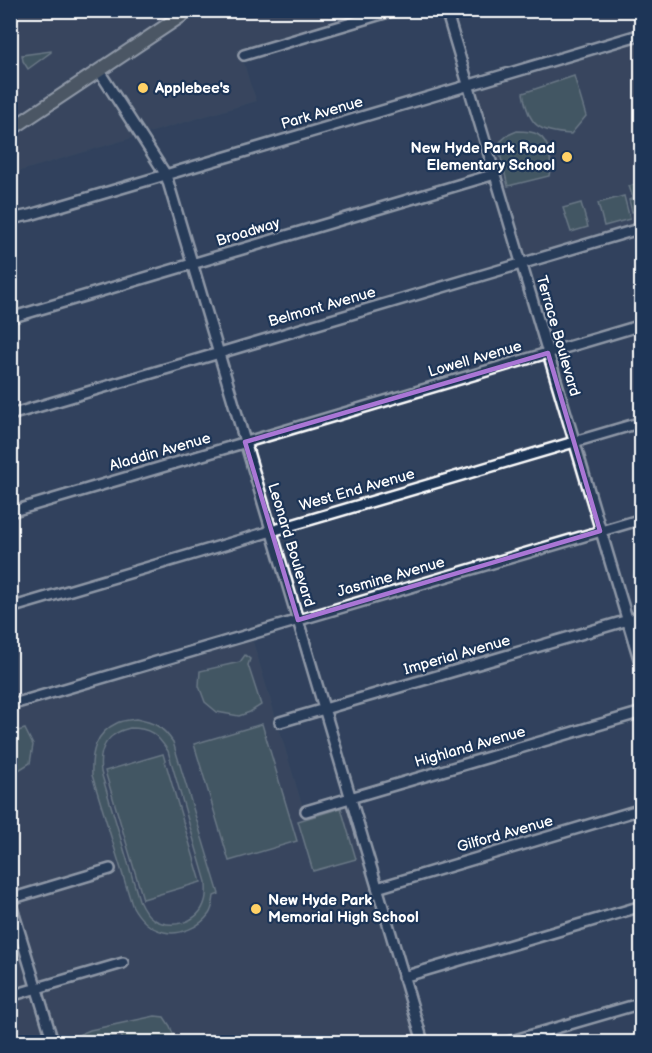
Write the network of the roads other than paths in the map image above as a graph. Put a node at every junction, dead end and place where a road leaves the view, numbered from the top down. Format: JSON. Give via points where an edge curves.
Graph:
{"nodes":[{"id":1,"x":190,"y":10,"type":"edge"},
{"id":2,"x":395,"y":10,"type":"edge"},
{"id":3,"x":446,"y":10,"type":"edge"},
{"id":4,"x":642,"y":34,"type":"edge"},
{"id":5,"x":244,"y":55,"type":"dead end"},
{"id":6,"x":99,"y":71,"type":"junction"},
{"id":7,"x":468,"y":86,"type":"junction"},
{"id":8,"x":10,"y":130,"type":"edge"},
{"id":9,"x":495,"y":174,"type":"junction"},
{"id":10,"x":166,"y":175,"type":"junction"},
{"id":11,"x":10,"y":219,"type":"edge"},
{"id":12,"x":642,"y":228,"type":"edge"},
{"id":13,"x":192,"y":264,"type":"junction"},
{"id":14,"x":521,"y":264,"type":"junction"},
{"id":15,"x":10,"y":318,"type":"edge"},
{"id":16,"x":642,"y":325,"type":"edge"},
{"id":17,"x":548,"y":353,"type":"junction"},
{"id":18,"x":219,"y":354,"type":"junction"},
{"id":19,"x":10,"y":415,"type":"edge"},
{"id":20,"x":317,"y":421,"type":"joint"},
{"id":21,"x":642,"y":422,"type":"edge"},
{"id":22,"x":245,"y":442,"type":"junction"},
{"id":23,"x":574,"y":442,"type":"junction"},
{"id":24,"x":10,"y":512,"type":"edge"},
{"id":25,"x":642,"y":519,"type":"edge"},
{"id":26,"x":271,"y":531,"type":"junction"},
{"id":27,"x":600,"y":531,"type":"junction"},
{"id":28,"x":10,"y":608,"type":"edge"},
{"id":29,"x":642,"y":616,"type":"edge"},
{"id":30,"x":298,"y":620,"type":"junction"},
{"id":31,"x":627,"y":621,"type":"junction"},
{"id":32,"x":642,"y":669,"type":"edge"},
{"id":33,"x":10,"y":705,"type":"edge"},
{"id":34,"x":324,"y":709,"type":"junction"},
{"id":35,"x":642,"y":712,"type":"edge"},
{"id":36,"x":280,"y":722,"type":"dead end"},
{"id":37,"x":350,"y":798,"type":"junction"},
{"id":38,"x":642,"y":809,"type":"edge"},
{"id":39,"x":306,"y":811,"type":"dead end"},
{"id":40,"x":110,"y":868,"type":"dead end"},
{"id":41,"x":376,"y":888,"type":"junction"},
{"id":42,"x":10,"y":900,"type":"edge"},
{"id":43,"x":642,"y":906,"type":"edge"},
{"id":44,"x":123,"y":963,"type":"dead end"},
{"id":45,"x":403,"y":976,"type":"junction"},
{"id":46,"x":36,"y":988,"type":"junction"},
{"id":47,"x":10,"y":996,"type":"edge"},
{"id":48,"x":642,"y":1003,"type":"edge"},
{"id":49,"x":52,"y":1042,"type":"edge"},
{"id":50,"x":423,"y":1042,"type":"edge"},
{"id":51,"x":508,"y":1042,"type":"edge"}],
"edges":[{"from":1,"to":6,"type":"main road"},
{"from":2,"to":5,"type":"street"},
{"from":3,"to":7,"type":"street","name":"Terrace Boulevard"},
{"from":4,"to":7,"type":"street","name":"Park Avenue"},
{"from":6,"to":8,"type":"main road"},
{"from":6,"to":10,"type":"street","name":"Leonard Boulevard"},
{"from":7,"to":9,"type":"street","name":"Terrace Boulevard"},
{"from":7,"to":10,"type":"street","name":"Park Avenue"},
{"from":9,"to":13,"type":"street","name":"Broadway"},
{"from":9,"to":14,"type":"street","name":"Terrace Boulevard"},
{"from":10,"to":11,"type":"street","name":"Park Avenue"},
{"from":10,"to":13,"type":"street","name":"Leonard Boulevard"},
{"from":12,"to":14,"type":"street","name":"Belmont Avenue"},
{"from":13,"to":15,"type":"street","name":"Broadway"},
{"from":13,"to":18,"type":"street","name":"Leonard Boulevard"},
{"from":14,"to":17,"type":"street","name":"Terrace Boulevard"},
{"from":14,"to":18,"type":"street","name":"Belmont Avenue"},
{"from":16,"to":17,"type":"street","name":"Lowell Avenue"},
{"from":17,"to":20,"type":"street","name":"Lowell Avenue"},
{"from":17,"to":23,"type":"street","name":"Terrace Boulevard"},
{"from":18,"to":19,"type":"street","name":"Belmont Avenue"},
{"from":18,"to":22,"type":"street","name":"Leonard Boulevard"},
{"from":20,"to":22,"type":"street","name":"Aladdin Avenue"},
{"from":21,"to":23,"type":"street","name":"West End Avenue"},
{"from":22,"to":24,"type":"street","name":"Aladdin Avenue"},
{"from":22,"to":26,"type":"street","name":"Leonard Boulevard"},
{"from":23,"to":26,"type":"street","name":"West End Avenue"},
{"from":23,"to":27,"type":"street","name":"Terrace Boulevard"},
{"from":25,"to":27,"type":"street","name":"Jasmine Avenue"},
{"from":26,"to":28,"type":"street","name":"West End Avenue"},
{"from":26,"to":30,"type":"street","name":"Leonard Boulevard"},
{"from":27,"to":30,"type":"street","name":"Jasmine Avenue"},
{"from":27,"to":31,"type":"street","name":"Terrace Boulevard"},
{"from":29,"to":31,"type":"street","name":"Imperial Avenue"},
{"from":30,"to":33,"type":"street","name":"Jasmine Avenue"},
{"from":30,"to":34,"type":"street","name":"Leonard Boulevard"},
{"from":31,"to":32,"type":"street","name":"Terrace Boulevard"},
{"from":31,"to":34,"type":"street","name":"Imperial Avenue"},
{"from":34,"to":36,"type":"street","name":"Imperial Avenue"},
{"from":34,"to":37,"type":"street","name":"Leonard Boulevard"},
{"from":35,"to":37,"type":"street","name":"Highland Avenue"},
{"from":37,"to":39,"type":"street","name":"Highland Avenue"},
{"from":37,"to":41,"type":"street","name":"Leonard Boulevard"},
{"from":38,"to":41,"type":"street","name":"Gilford Avenue"},
{"from":40,"to":42,"type":"street"},
{"from":41,"to":45,"type":"street","name":"Leonard Boulevard"},
{"from":42,"to":46,"type":"street"},
{"from":43,"to":45,"type":"street"},
{"from":44,"to":46,"type":"street"},
{"from":45,"to":50,"type":"street","name":"Leonard Boulevard"},
{"from":46,"to":47,"type":"street"},
{"from":46,"to":49,"type":"street"},
{"from":48,"to":51,"type":"street"}]}
